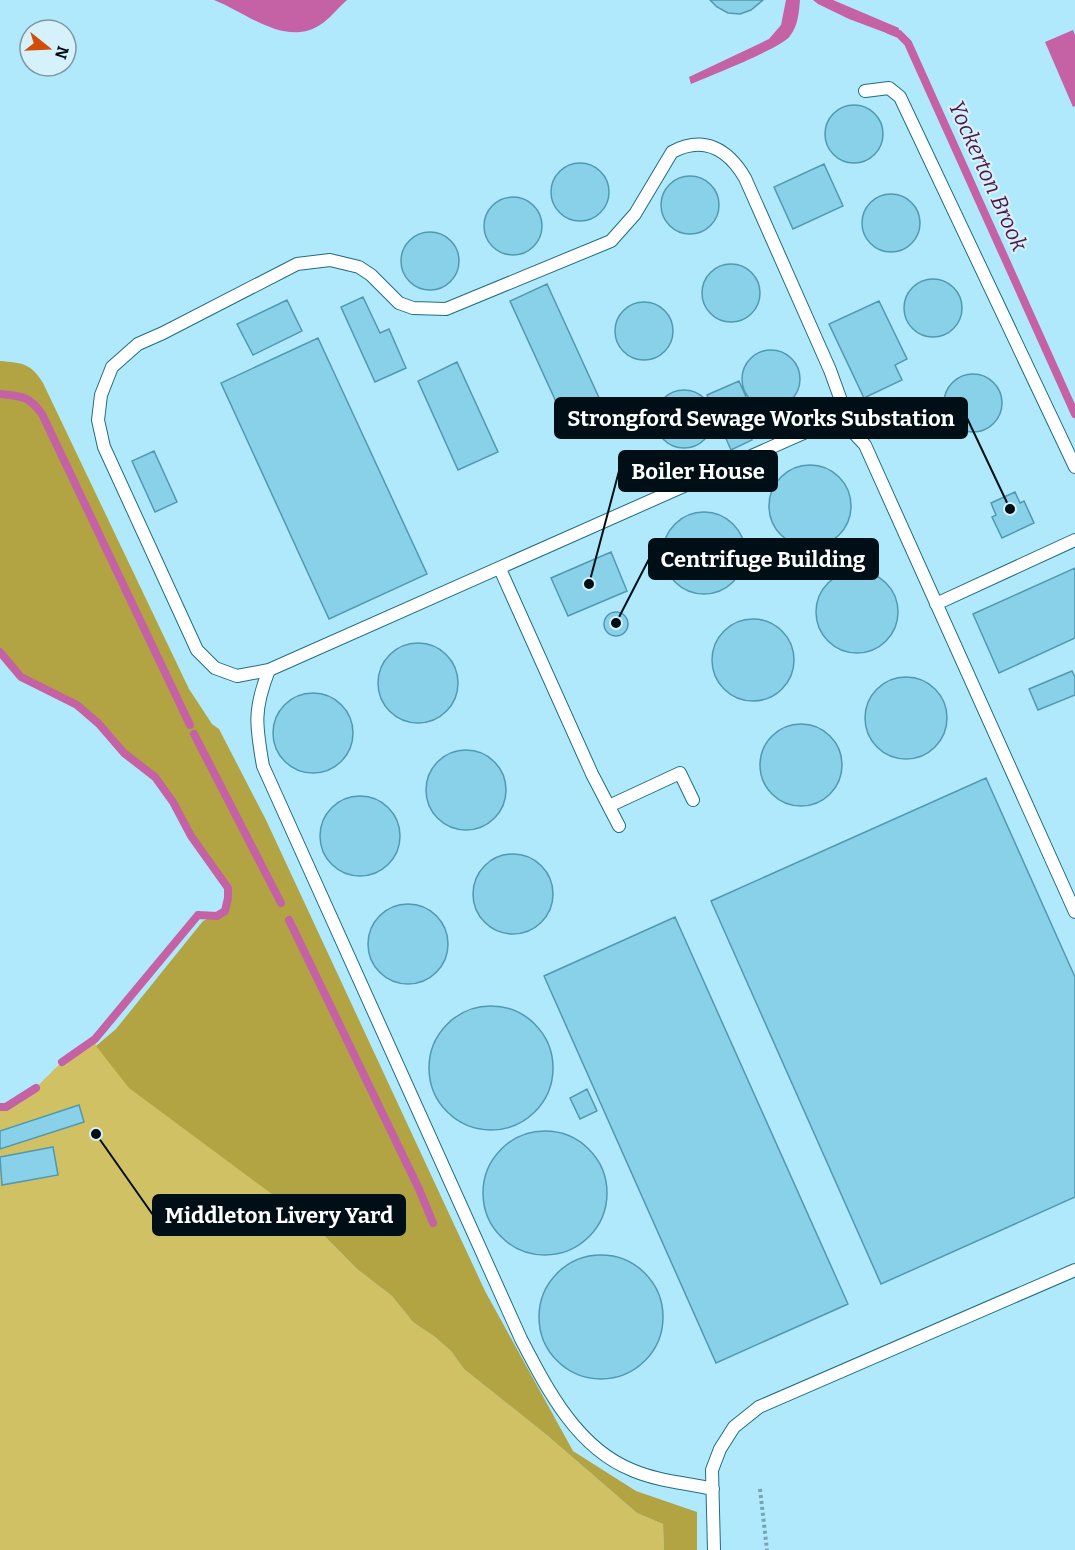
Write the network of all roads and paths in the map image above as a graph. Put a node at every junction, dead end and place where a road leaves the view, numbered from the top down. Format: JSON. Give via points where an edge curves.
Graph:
{"nodes":[{"id":1,"x":865,"y":90,"type":"dead end"},
{"id":2,"x":852,"y":431,"type":"junction"},
{"id":3,"x":1075,"y":467,"type":"edge"},
{"id":4,"x":1075,"y":540,"type":"edge"},
{"id":5,"x":500,"y":569,"type":"junction"},
{"id":6,"x":936,"y":604,"type":"junction"},
{"id":7,"x":268,"y":670,"type":"junction"},
{"id":8,"x":693,"y":800,"type":"dead end"},
{"id":9,"x":609,"y":806,"type":"junction"},
{"id":10,"x":619,"y":826,"type":"dead end"},
{"id":11,"x":1075,"y":912,"type":"edge"},
{"id":12,"x":1074,"y":1274,"type":"edge"},
{"id":13,"x":713,"y":1489,"type":"junction"},
{"id":14,"x":760,"y":1489,"type":"dead end"},
{"id":15,"x":714,"y":1550,"type":"edge"},
{"id":16,"x":767,"y":1550,"type":"edge"}],
"edges":[{"from":1,"to":3,"type":"lane","via":[[890,88],[900,97]]},
{"from":2,"to":5,"type":"lane","via":[[826,423]]},
{"from":2,"to":6,"type":"lane","via":[[865,445]]},
{"from":2,"to":7,"type":"lane","via":[[830,370],[745,178],[730,157],[706,146],[682,146],[672,152],[635,214],[611,241],[446,309],[413,308],[399,303],[371,275],[347,262],[297,264],[138,344],[112,367],[100,395],[98,420],[104,447],[197,650],[215,668],[237,676]]},
{"from":4,"to":6,"type":"lane"},
{"from":5,"to":7,"type":"lane"},
{"from":5,"to":9,"type":"lane"},
{"from":6,"to":11,"type":"lane"},
{"from":7,"to":13,"type":"lane","via":[[259,694],[256,727],[263,766],[539,1373],[591,1445],[610,1460],[633,1471]]},
{"from":8,"to":9,"type":"lane","via":[[680,773]]},
{"from":9,"to":10,"type":"lane"},
{"from":12,"to":13,"type":"lane","via":[[759,1407],[734,1427],[720,1449],[712,1470]]},
{"from":13,"to":15,"type":"lane"},
{"from":14,"to":16,"type":"path"}]}
